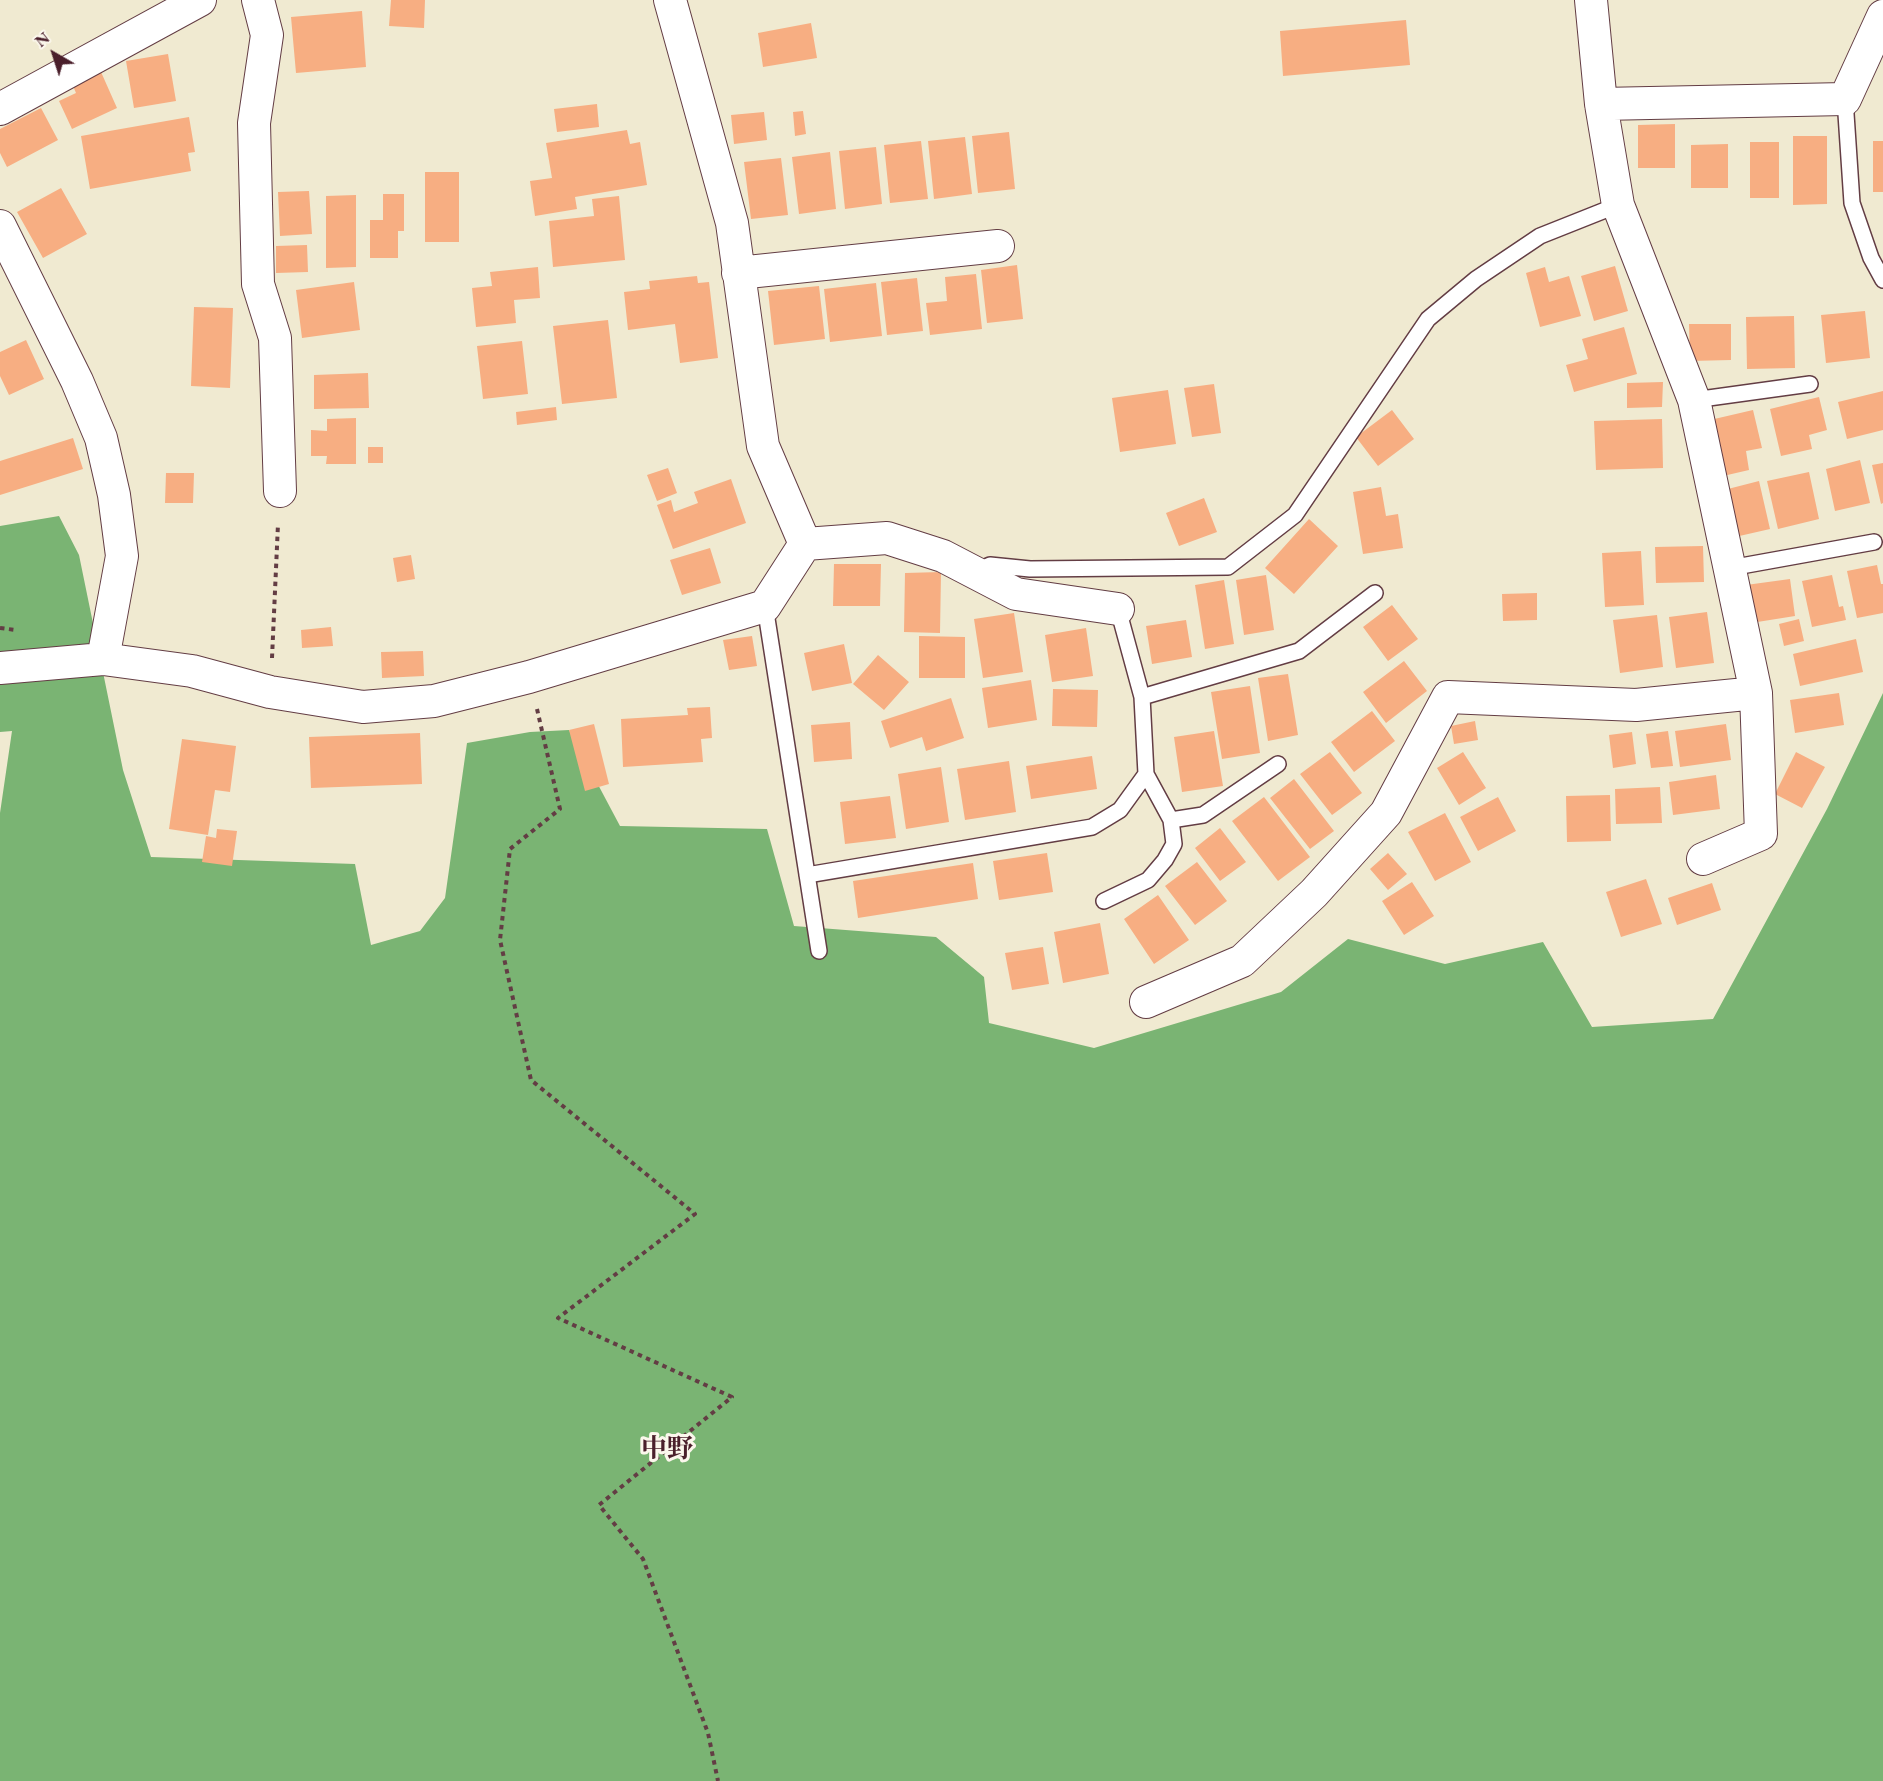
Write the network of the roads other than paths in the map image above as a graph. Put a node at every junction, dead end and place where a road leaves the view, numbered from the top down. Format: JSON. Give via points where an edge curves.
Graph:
{"nodes":[{"id":1,"x":200,"y":0,"type":"edge"},
{"id":2,"x":258,"y":0,"type":"edge"},
{"id":3,"x":670,"y":0,"type":"edge"},
{"id":4,"x":1591,"y":0,"type":"edge"},
{"id":5,"x":1883,"y":16,"type":"edge"},
{"id":6,"x":1845,"y":99,"type":"junction"},
{"id":7,"x":1601,"y":104,"type":"junction"},
{"id":8,"x":0,"y":109,"type":"edge"},
{"id":9,"x":1618,"y":205,"type":"junction"},
{"id":10,"x":0,"y":226,"type":"edge"},
{"id":11,"x":998,"y":246,"type":"dead end"},
{"id":12,"x":738,"y":273,"type":"junction"},
{"id":13,"x":1883,"y":280,"type":"edge"},
{"id":14,"x":1810,"y":384,"type":"dead end"},
{"id":15,"x":1694,"y":400,"type":"junction"},
{"id":16,"x":280,"y":491,"type":"road end"},
{"id":17,"x":1874,"y":542,"type":"dead end"},
{"id":18,"x":805,"y":544,"type":"junction"},
{"id":19,"x":1730,"y":568,"type":"junction"},
{"id":20,"x":974,"y":572,"type":"junction"},
{"id":21,"x":1375,"y":593,"type":"dead end"},
{"id":22,"x":765,"y":606,"type":"junction"},
{"id":23,"x":1118,"y":609,"type":"joint"},
{"id":24,"x":103,"y":659,"type":"junction"},
{"id":25,"x":0,"y":668,"type":"edge"},
{"id":26,"x":1756,"y":693,"type":"junction"},
{"id":27,"x":1142,"y":697,"type":"junction"},
{"id":28,"x":1278,"y":764,"type":"dead end"},
{"id":29,"x":1146,"y":774,"type":"junction"},
{"id":30,"x":1171,"y":820,"type":"junction"},
{"id":31,"x":1703,"y":859,"type":"dead end"},
{"id":32,"x":807,"y":875,"type":"junction"},
{"id":33,"x":1104,"y":901,"type":"dead end"},
{"id":34,"x":819,"y":951,"type":"dead end"},
{"id":35,"x":1146,"y":1002,"type":"dead end"}],
"edges":[{"from":1,"to":8,"type":"street"},
{"from":2,"to":16,"type":"street","via":[[267,34],[254,123],[258,284],[275,338]]},
{"from":3,"to":12,"type":"street","via":[[732,223]]},
{"from":4,"to":7,"type":"street"},
{"from":5,"to":6,"type":"street"},
{"from":6,"to":7,"type":"street"},
{"from":6,"to":13,"type":"lane","via":[[1852,203]]},
{"from":7,"to":9,"type":"street"},
{"from":9,"to":15,"type":"street"},
{"from":9,"to":20,"type":"lane","via":[[1540,236],[1476,279],[1428,319],[1295,515],[1228,567],[1030,569],[990,565]]},
{"from":10,"to":24,"type":"street","via":[[101,438],[122,556]]},
{"from":11,"to":12,"type":"street"},
{"from":12,"to":18,"type":"street","via":[[763,446]]},
{"from":14,"to":15,"type":"lane"},
{"from":15,"to":19,"type":"street"},
{"from":17,"to":19,"type":"lane"},
{"from":18,"to":20,"type":"street","via":[[887,538],[943,556]]},
{"from":18,"to":22,"type":"street"},
{"from":19,"to":26,"type":"street"},
{"from":20,"to":23,"type":"street","via":[[1016,594]]},
{"from":21,"to":27,"type":"lane","via":[[1299,651]]},
{"from":22,"to":24,"type":"street","via":[[435,701],[363,707],[270,692],[192,671]]},
{"from":22,"to":32,"type":"lane"},
{"from":23,"to":27,"type":"lane"},
{"from":24,"to":25,"type":"street"},
{"from":26,"to":31,"type":"street","via":[[1761,834]]},
{"from":26,"to":35,"type":"street","via":[[1636,705],[1448,697],[1386,813],[1314,893],[1242,961]]},
{"from":27,"to":29,"type":"lane"},
{"from":28,"to":30,"type":"lane","via":[[1203,815]]},
{"from":29,"to":30,"type":"lane"},
{"from":29,"to":32,"type":"lane","via":[[1120,810],[1092,827]]},
{"from":30,"to":33,"type":"lane","via":[[1174,844],[1165,860],[1148,880]]},
{"from":32,"to":34,"type":"lane"}]}
